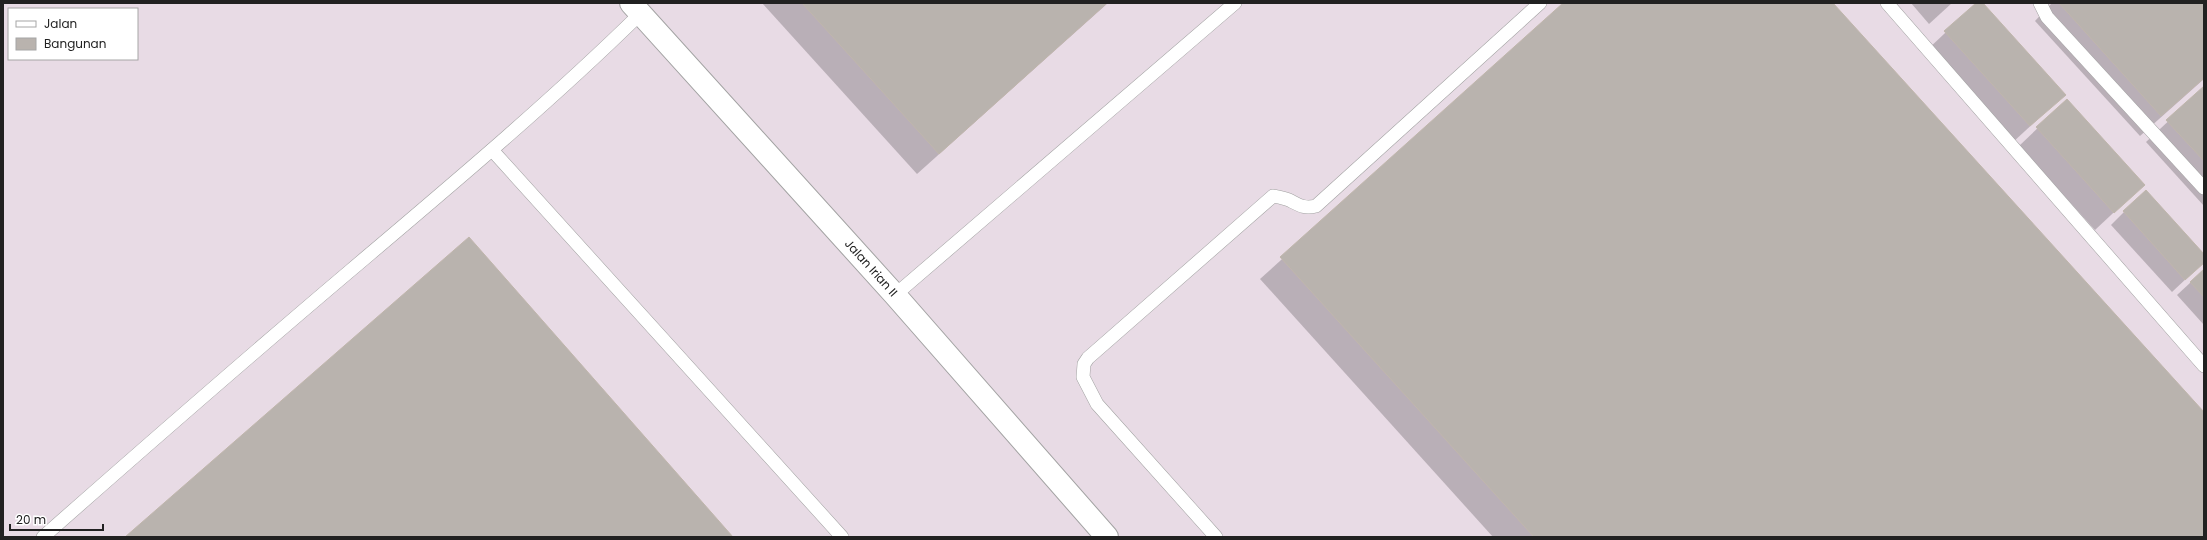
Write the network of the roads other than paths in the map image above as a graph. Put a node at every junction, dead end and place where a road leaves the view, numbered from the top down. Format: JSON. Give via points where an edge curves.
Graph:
{"nodes":[{"id":1,"x":1235,"y":3,"type":"edge"},
{"id":2,"x":1540,"y":3,"type":"edge"},
{"id":3,"x":1887,"y":3,"type":"edge"},
{"id":4,"x":2040,"y":3,"type":"edge"},
{"id":5,"x":636,"y":8,"type":"edge"},
{"id":6,"x":492,"y":150,"type":"junction"},
{"id":7,"x":2204,"y":188,"type":"edge"},
{"id":8,"x":895,"y":295,"type":"junction"},
{"id":9,"x":2204,"y":366,"type":"edge"},
{"id":10,"x":43,"y":537,"type":"edge"},
{"id":11,"x":842,"y":537,"type":"edge"},
{"id":12,"x":1107,"y":537,"type":"edge"},
{"id":13,"x":1216,"y":537,"type":"edge"}],
"edges":[{"from":1,"to":8,"type":"lane"},
{"from":2,"to":13,"type":"lane","via":[[1316,206],[1302,207],[1288,199],[1273,196],[1084,364],[1083,376],[1097,404]]},
{"from":3,"to":9,"type":"lane"},
{"from":4,"to":7,"type":"lane","via":[[2047,17]]},
{"from":5,"to":6,"type":"lane","via":[[594,59]]},
{"from":5,"to":8,"type":"street","name":"Jalan Irian II"},
{"from":6,"to":10,"type":"lane","via":[[200,398]]},
{"from":6,"to":11,"type":"lane"},
{"from":8,"to":12,"type":"street","name":"Jalan Irian II"}]}
